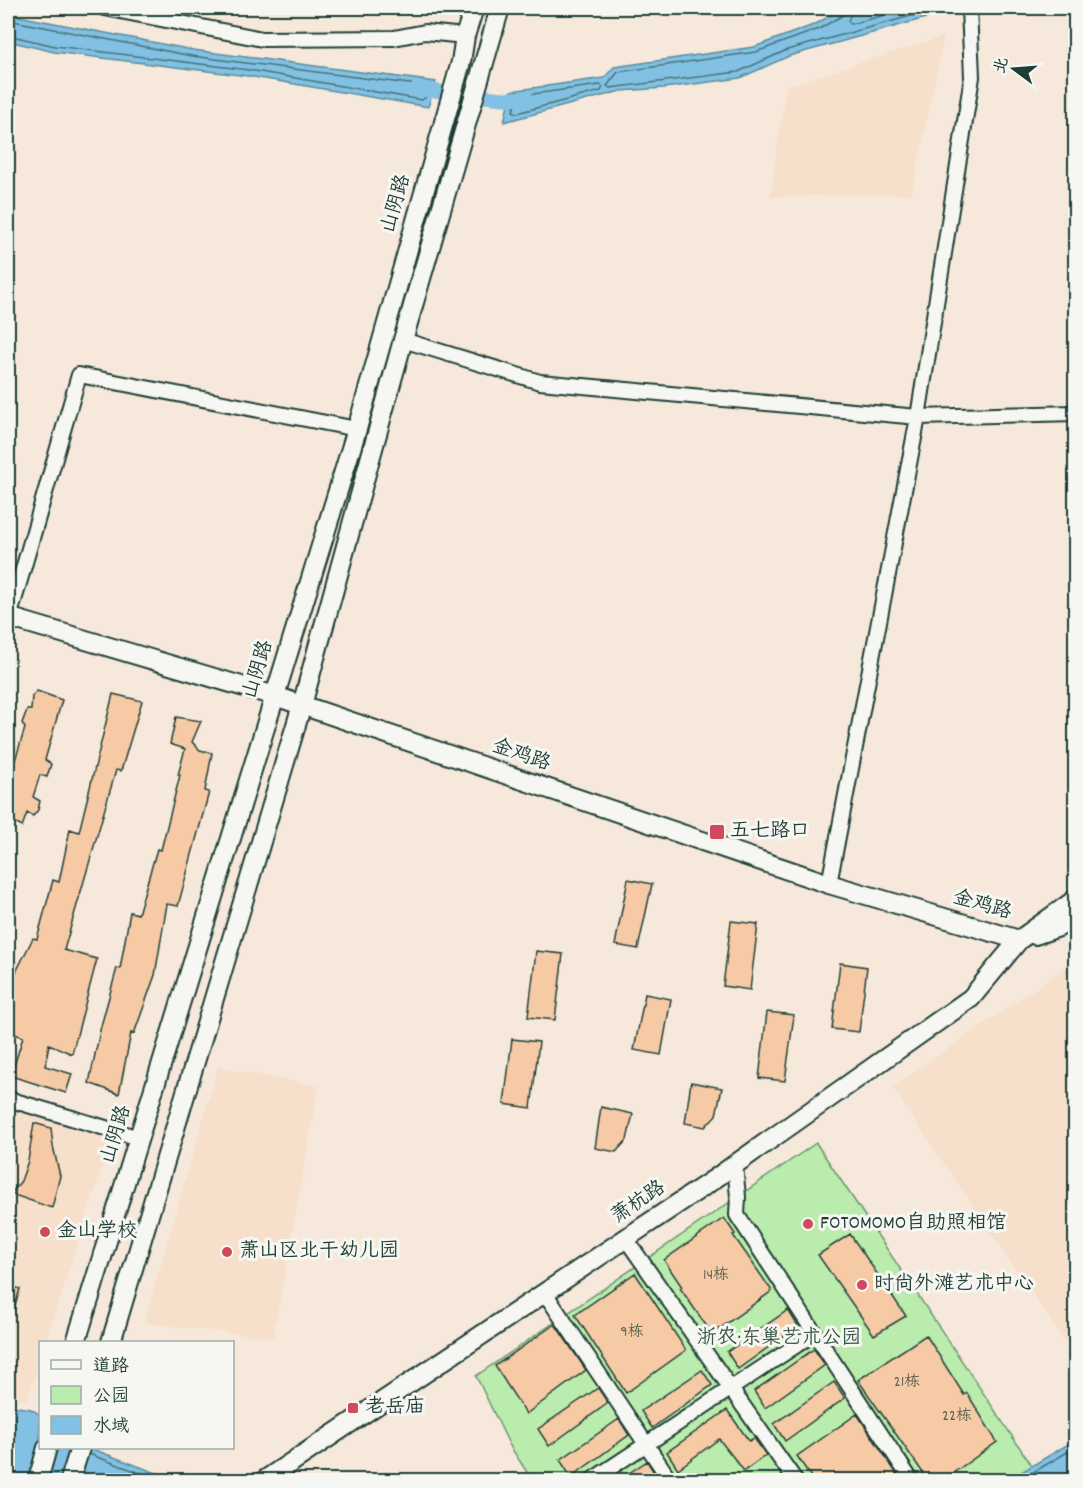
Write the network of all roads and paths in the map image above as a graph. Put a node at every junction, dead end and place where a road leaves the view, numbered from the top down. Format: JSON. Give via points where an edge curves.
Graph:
{"nodes":[{"id":1,"x":105,"y":8,"type":"edge"},
{"id":2,"x":474,"y":8,"type":"edge"},
{"id":3,"x":500,"y":8,"type":"edge"},
{"id":4,"x":970,"y":10,"type":"edge"},
{"id":5,"x":465,"y":36,"type":"junction"},
{"id":6,"x":403,"y":340,"type":"junction"},
{"id":7,"x":1076,"y":413,"type":"edge"},
{"id":8,"x":918,"y":417,"type":"junction"},
{"id":9,"x":357,"y":429,"type":"junction"},
{"id":10,"x":8,"y":617,"type":"edge"},
{"id":11,"x":275,"y":696,"type":"junction"},
{"id":12,"x":302,"y":705,"type":"junction"},
{"id":13,"x":829,"y":884,"type":"junction"},
{"id":14,"x":1076,"y":899,"type":"edge"},
{"id":15,"x":1076,"y":915,"type":"edge"},
{"id":16,"x":1019,"y":940,"type":"junction"},
{"id":17,"x":8,"y":1099,"type":"edge"},
{"id":18,"x":140,"y":1138,"type":"junction"},
{"id":19,"x":735,"y":1165,"type":"junction"},
{"id":20,"x":626,"y":1239,"type":"junction"},
{"id":21,"x":545,"y":1293,"type":"junction"},
{"id":22,"x":815,"y":1333,"type":"junction"},
{"id":23,"x":76,"y":1341,"type":"edge"},
{"id":24,"x":111,"y":1341,"type":"edge"},
{"id":25,"x":731,"y":1389,"type":"junction"},
{"id":26,"x":646,"y":1445,"type":"junction"},
{"id":27,"x":47,"y":1449,"type":"edge"},
{"id":28,"x":80,"y":1449,"type":"edge"},
{"id":29,"x":38,"y":1480,"type":"edge"},
{"id":30,"x":70,"y":1480,"type":"edge"},
{"id":31,"x":265,"y":1480,"type":"edge"},
{"id":32,"x":592,"y":1480,"type":"edge"},
{"id":33,"x":670,"y":1480,"type":"edge"},
{"id":34,"x":795,"y":1480,"type":"edge"},
{"id":35,"x":911,"y":1480,"type":"edge"}],
"edges":[{"from":1,"to":5,"type":"street","via":[[262,39],[394,38],[425,32]]},
{"from":2,"to":5,"type":"main road","name":"山阴路"},
{"from":3,"to":6,"type":"main road"},
{"from":4,"to":8,"type":"street","via":[[972,78]]},
{"from":5,"to":9,"type":"main road","name":"山阴路","via":[[461,62]]},
{"from":6,"to":8,"type":"street","via":[[540,382]]},
{"from":6,"to":12,"type":"main road"},
{"from":7,"to":8,"type":"street"},
{"from":8,"to":13,"type":"street"},
{"from":9,"to":10,"type":"street","via":[[79,375]]},
{"from":9,"to":11,"type":"main road","name":"山阴路"},
{"from":10,"to":11,"type":"main road","name":"金鸡路"},
{"from":11,"to":12,"type":"main road","name":"金鸡路"},
{"from":11,"to":18,"type":"main road","name":"山阴路"},
{"from":12,"to":13,"type":"main road","name":"金鸡路"},
{"from":12,"to":24,"type":"main road"},
{"from":13,"to":16,"type":"main road","name":"金鸡路"},
{"from":14,"to":16,"type":"main road","name":"萧杭路"},
{"from":15,"to":16,"type":"main road","via":[[1059,927]]},
{"from":16,"to":19,"type":"main road","name":"萧杭路","via":[[971,998]]},
{"from":17,"to":18,"type":"street"},
{"from":18,"to":23,"type":"main road","name":"山阴路"},
{"from":19,"to":20,"type":"main road","name":"萧杭路"},
{"from":19,"to":22,"type":"street","via":[[737,1215]]},
{"from":20,"to":21,"type":"main road","name":"萧杭路"},
{"from":20,"to":25,"type":"street"},
{"from":21,"to":26,"type":"street"},
{"from":21,"to":31,"type":"main road","name":"萧杭路"},
{"from":22,"to":25,"type":"street"},
{"from":22,"to":35,"type":"street"},
{"from":25,"to":26,"type":"street"},
{"from":25,"to":34,"type":"street"},
{"from":26,"to":32,"type":"street"},
{"from":26,"to":33,"type":"street"},
{"from":27,"to":29,"type":"main road"},
{"from":28,"to":30,"type":"main road"}]}
